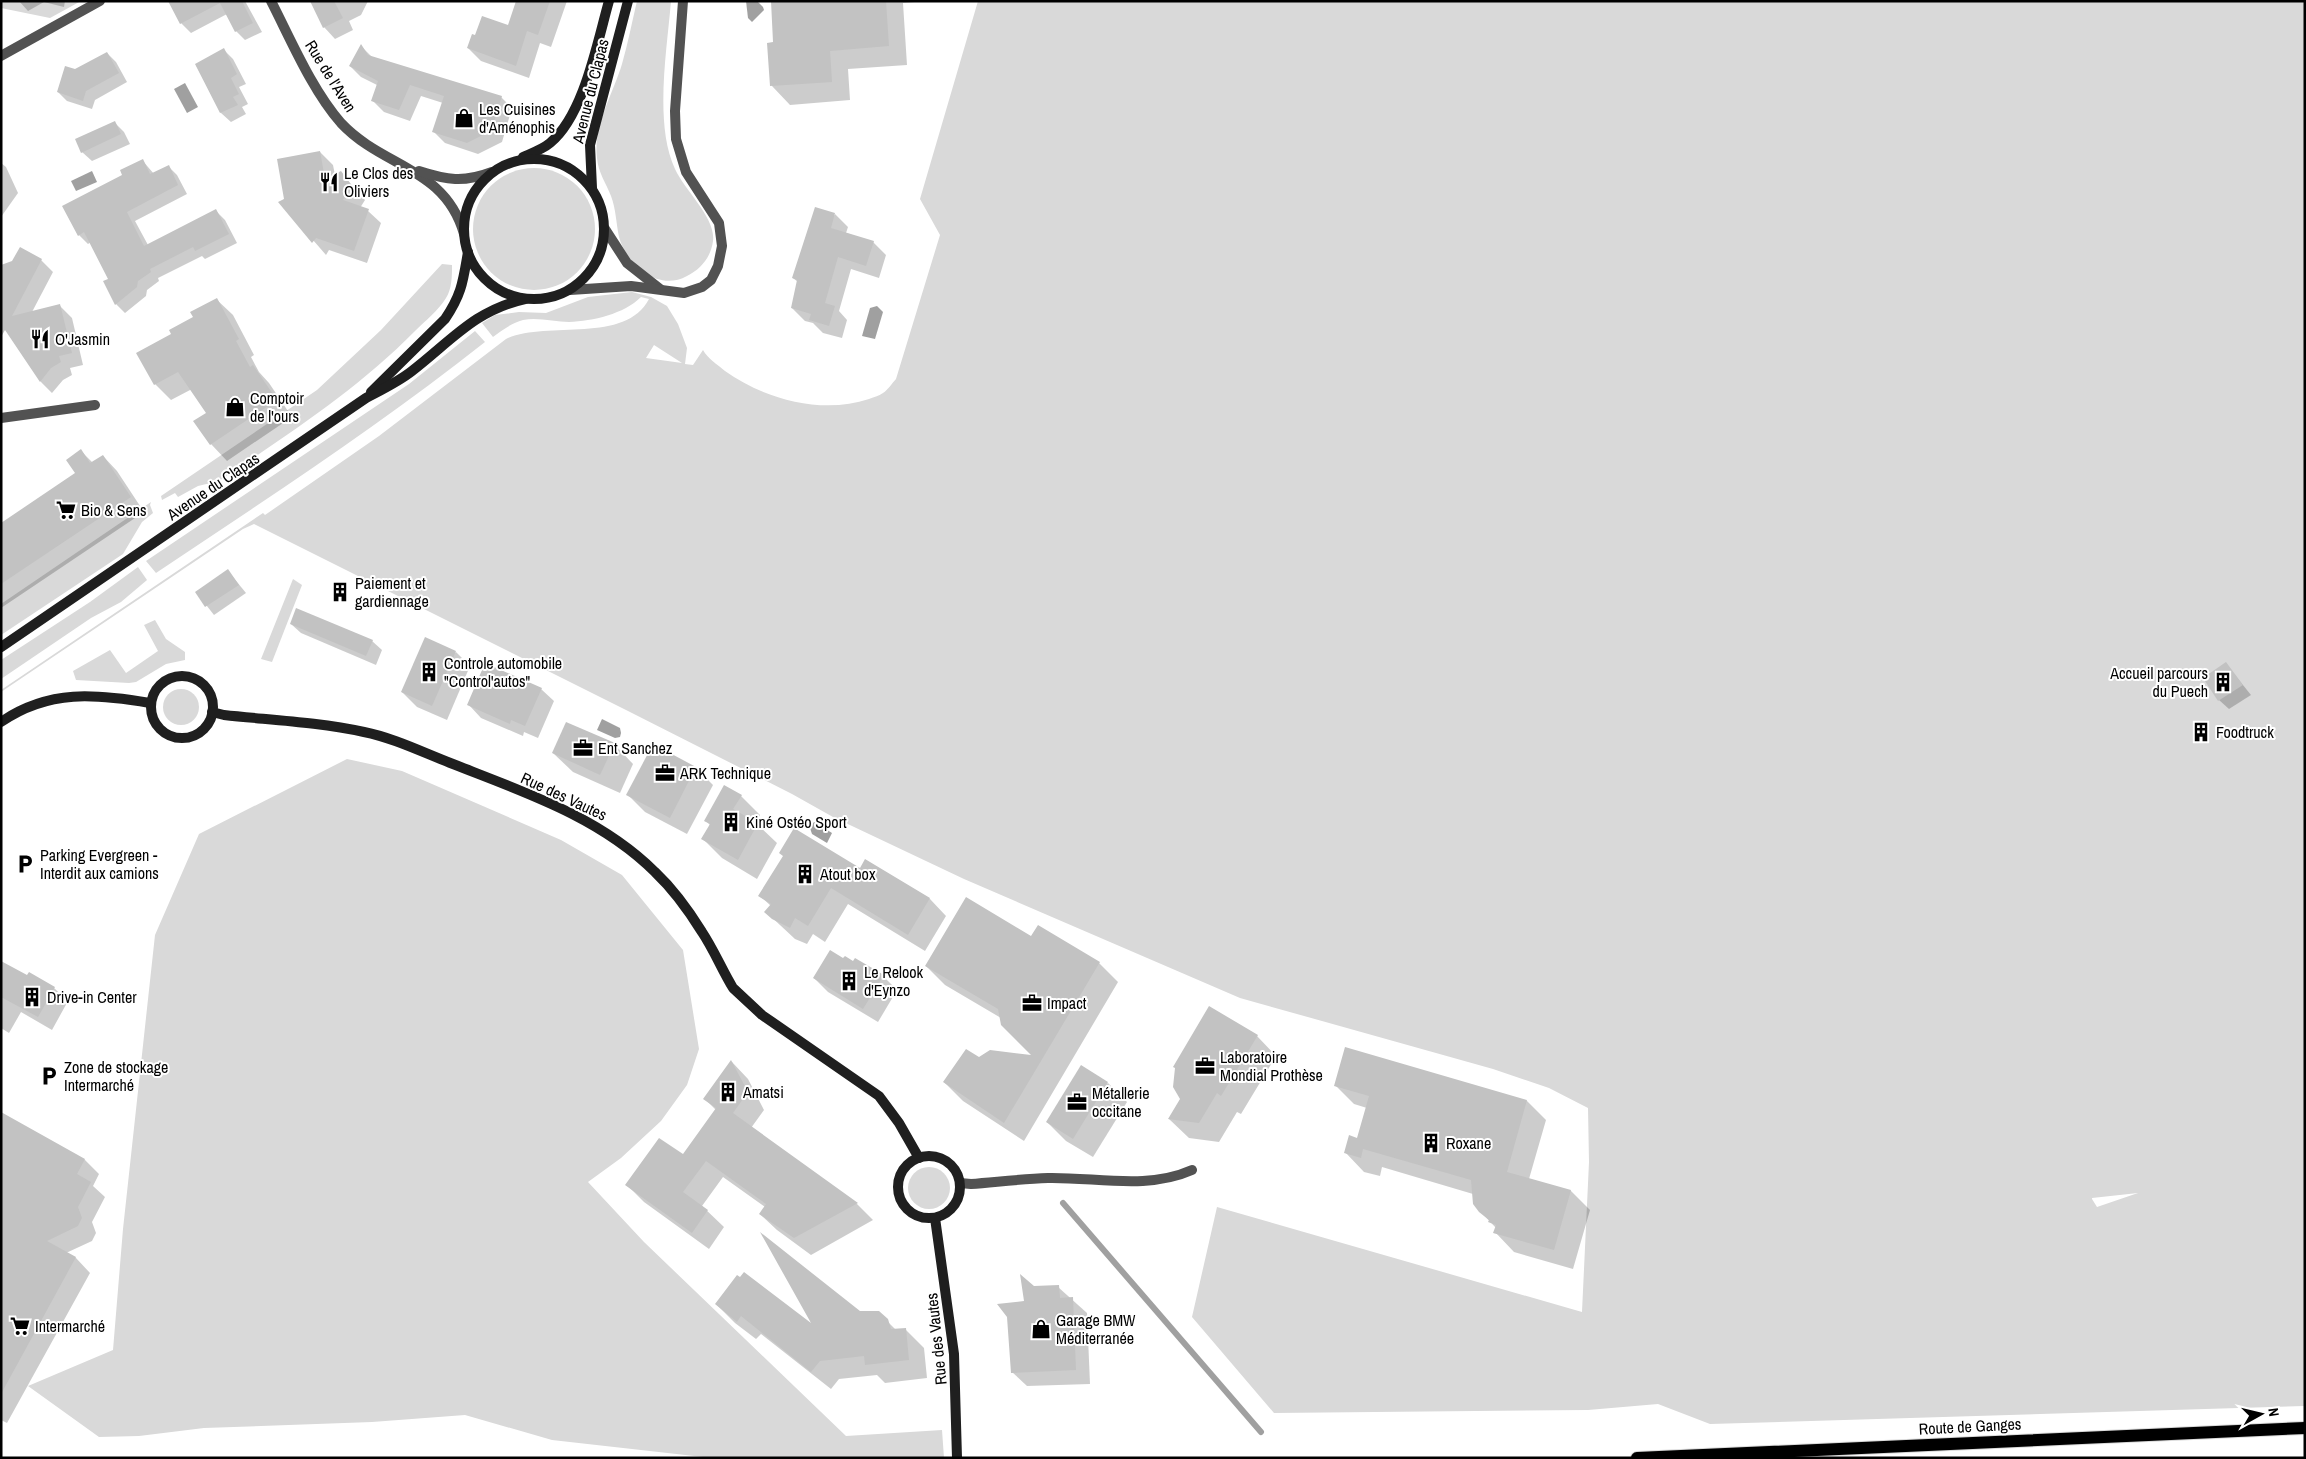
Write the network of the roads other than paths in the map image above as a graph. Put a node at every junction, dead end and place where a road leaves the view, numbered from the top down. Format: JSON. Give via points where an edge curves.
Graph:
{"nodes":[{"id":1,"x":100,"y":1,"type":"edge"},
{"id":2,"x":271,"y":1,"type":"edge"},
{"id":3,"x":610,"y":1,"type":"edge"},
{"id":4,"x":628,"y":1,"type":"edge"},
{"id":5,"x":683,"y":1,"type":"edge"},
{"id":6,"x":1,"y":56,"type":"edge"},
{"id":7,"x":517,"y":160,"type":"junction"},
{"id":8,"x":408,"y":168,"type":"junction"},
{"id":9,"x":492,"y":172,"type":"junction"},
{"id":10,"x":592,"y":188,"type":"junction"},
{"id":11,"x":605,"y":229,"type":"junction"},
{"id":12,"x":464,"y":234,"type":"junction"},
{"id":13,"x":468,"y":252,"type":"junction"},
{"id":14,"x":661,"y":289,"type":"junction"},
{"id":15,"x":570,"y":290,"type":"junction"},
{"id":16,"x":525,"y":299,"type":"junction"},
{"id":17,"x":366,"y":398,"type":"junction"},
{"id":18,"x":95,"y":405,"type":"dead end"},
{"id":19,"x":1,"y":418,"type":"edge"},
{"id":20,"x":1,"y":647,"type":"edge"},
{"id":21,"x":150,"y":703,"type":"junction"},
{"id":22,"x":212,"y":712,"type":"junction"},
{"id":23,"x":1,"y":722,"type":"edge"},
{"id":24,"x":919,"y":1158,"type":"junction"},
{"id":25,"x":1192,"y":1170,"type":"dead end"},
{"id":26,"x":960,"y":1183,"type":"junction"},
{"id":27,"x":935,"y":1218,"type":"junction"},
{"id":28,"x":2305,"y":1428,"type":"edge"},
{"id":29,"x":957,"y":1458,"type":"edge"},
{"id":30,"x":1637,"y":1458,"type":"edge"}],
"edges":[{"from":1,"to":6,"type":"street"},
{"from":2,"to":8,"type":"street","name":"Rue de l'Aven","via":[[313,81],[340,121],[356,138]]},
{"from":3,"to":7,"type":"main road","name":"Avenue du Clapas","via":[[570,120],[551,142]]},
{"from":4,"to":10,"type":"main road","name":"Avenue du Clapas","via":[[594,121],[590,145]]},
{"from":5,"to":14,"type":"street","via":[[676,138],[686,172],[719,223],[722,246],[714,275],[702,287],[684,293]]},
{"from":7,"to":9,"type":"main road"},
{"from":7,"to":10,"type":"main road","via":[[555,162],[577,173]]},
{"from":8,"to":9,"type":"street","name":"Rue de l'Aven","via":[[454,180]]},
{"from":8,"to":12,"type":"street","name":"Rue de l'Aven","via":[[449,200]]},
{"from":9,"to":12,"type":"main road","via":[[477,188],[468,206]]},
{"from":10,"to":11,"type":"main road","via":[[600,204]]},
{"from":11,"to":14,"type":"street","via":[[627,264]]},
{"from":11,"to":15,"type":"main road","via":[[595,264]]},
{"from":12,"to":13,"type":"main road"},
{"from":13,"to":16,"type":"main road","via":[[480,274],[493,286]]},
{"from":13,"to":17,"type":"main road","name":"Avenue du Clapas","via":[[461,291],[445,319]]},
{"from":14,"to":15,"type":"street","via":[[615,286]]},
{"from":15,"to":16,"type":"main road","via":[[548,298]]},
{"from":16,"to":17,"type":"main road","name":"Avenue du Clapas","via":[[500,305],[473,320],[410,372]]},
{"from":17,"to":20,"type":"main road","name":"Avenue du Clapas"},
{"from":18,"to":19,"type":"street"},
{"from":21,"to":22,"type":"main road","via":[[157,726],[166,734],[179,738],[198,733],[208,724]]},
{"from":21,"to":22,"type":"main road","via":[[160,685],[176,676],[185,676],[202,683],[207,689]]},
{"from":21,"to":23,"type":"main road","via":[[69,696],[38,703]]},
{"from":22,"to":24,"type":"main road","name":"Rue des Vautes","via":[[339,728],[391,740],[540,799],[605,832],[656,872],[702,932],[740,996],[762,1015],[879,1096]]},
{"from":24,"to":26,"type":"main road","via":[[934,1157],[948,1163]]},
{"from":24,"to":27,"type":"main road","via":[[902,1172],[899,1195],[912,1214]]},
{"from":25,"to":26,"type":"street","via":[[1167,1179],[1139,1182],[1048,1178]]},
{"from":26,"to":27,"type":"main road","via":[[957,1202]]},
{"from":27,"to":29,"type":"main road","name":"Rue des Vautes","via":[[954,1354]]},
{"from":28,"to":30,"type":"main road","name":"Route de Ganges"}]}
